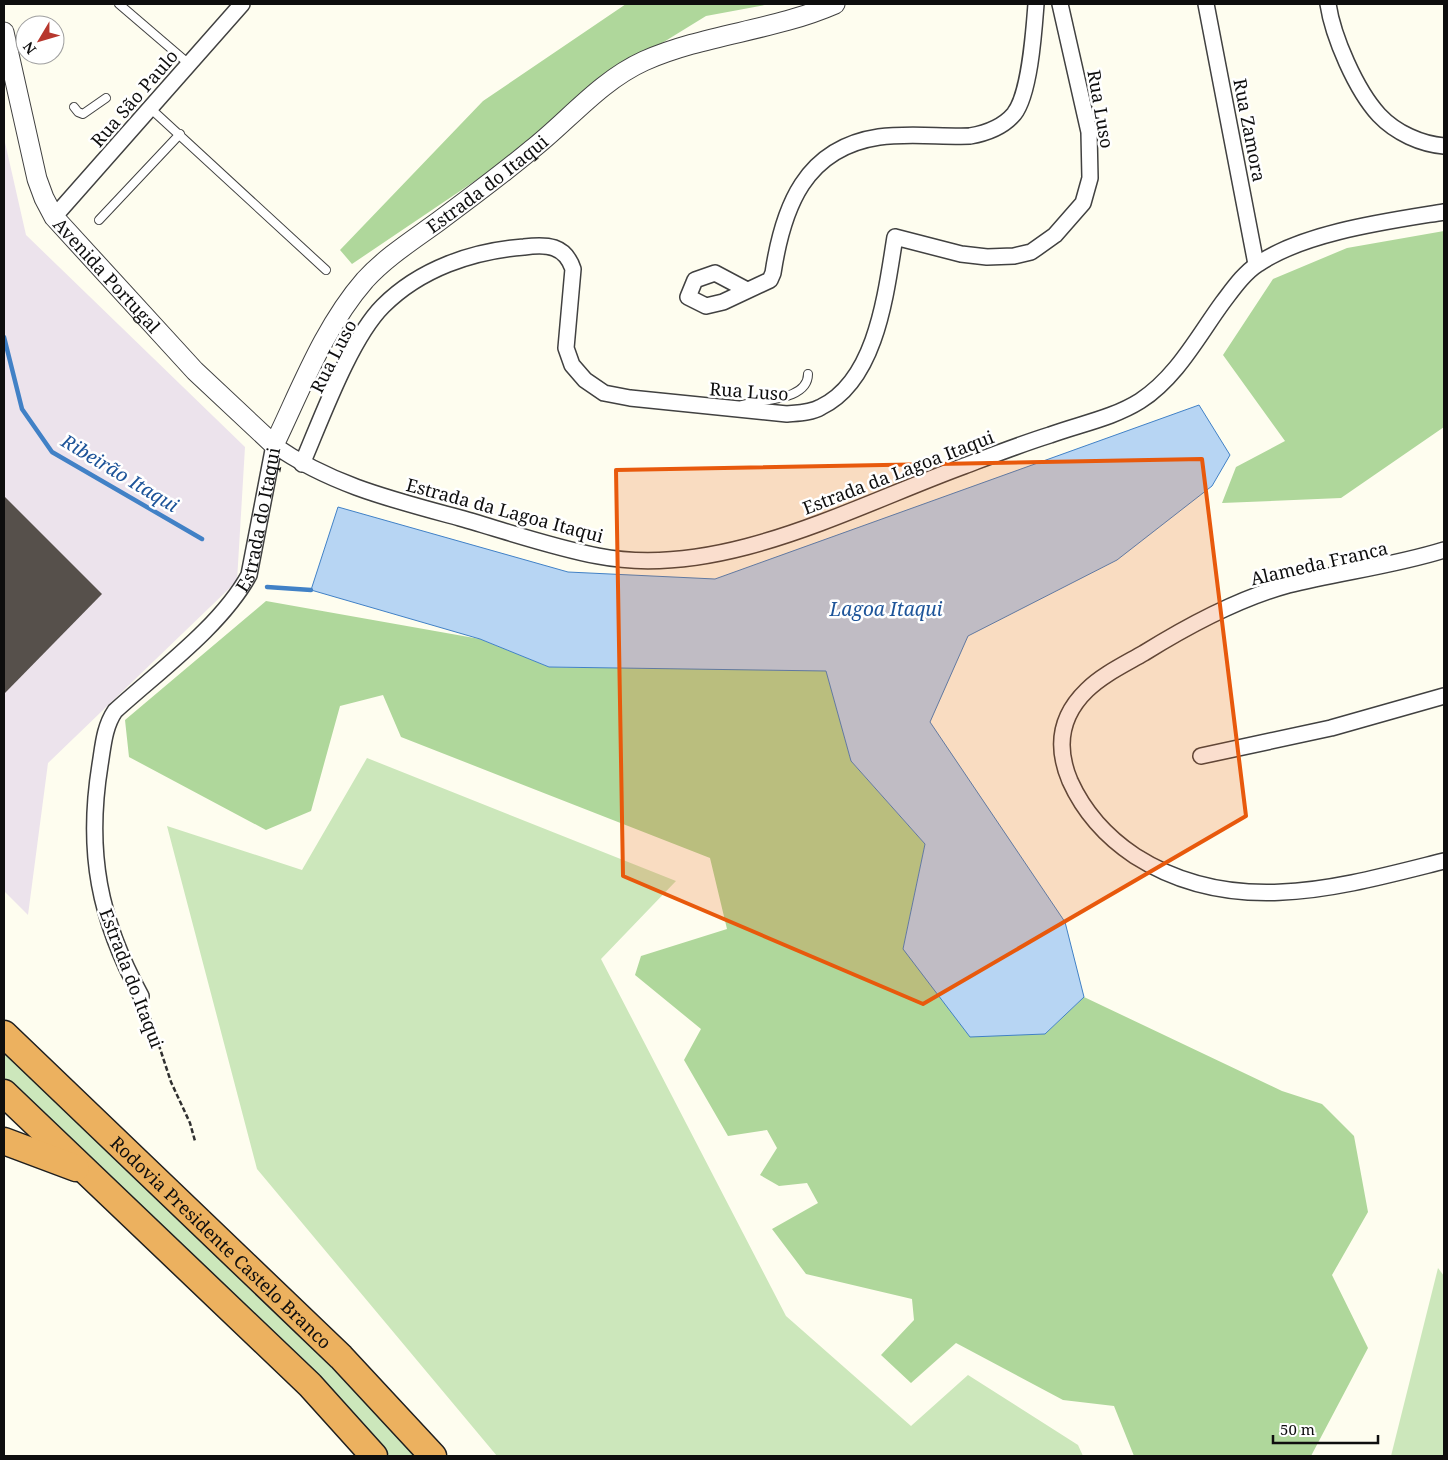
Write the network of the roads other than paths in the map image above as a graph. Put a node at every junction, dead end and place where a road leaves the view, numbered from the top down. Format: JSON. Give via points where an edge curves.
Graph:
{"nodes":[{"id":1,"x":119,"y":4,"type":"edge"},
{"id":2,"x":242,"y":4,"type":"edge"},
{"id":3,"x":835,"y":4,"type":"edge"},
{"id":4,"x":1036,"y":4,"type":"edge"},
{"id":5,"x":1060,"y":4,"type":"edge"},
{"id":6,"x":1206,"y":4,"type":"edge"},
{"id":7,"x":1328,"y":4,"type":"edge"},
{"id":8,"x":4,"y":32,"type":"edge"},
{"id":9,"x":189,"y":64,"type":"junction"},
{"id":10,"x":106,"y":98,"type":"dead end"},
{"id":11,"x":74,"y":107,"type":"dead end"},
{"id":12,"x":150,"y":108,"type":"junction"},
{"id":13,"x":180,"y":134,"type":"junction"},
{"id":14,"x":1444,"y":146,"type":"edge"},
{"id":15,"x":1444,"y":212,"type":"edge"},
{"id":16,"x":54,"y":217,"type":"junction"},
{"id":17,"x":99,"y":220,"type":"dead end"},
{"id":18,"x":1256,"y":264,"type":"junction"},
{"id":19,"x":326,"y":270,"type":"dead end"},
{"id":20,"x":747,"y":290,"type":"dead end"},
{"id":21,"x":808,"y":374,"type":"dead end"},
{"id":22,"x":730,"y":409,"type":"junction"},
{"id":23,"x":274,"y":445,"type":"junction"},
{"id":24,"x":302,"y":464,"type":"junction"},
{"id":25,"x":1444,"y":550,"type":"edge"},
{"id":26,"x":1444,"y":696,"type":"edge"},
{"id":27,"x":1201,"y":756,"type":"dead end"},
{"id":28,"x":1444,"y":861,"type":"edge"},
{"id":29,"x":141,"y":996,"type":"road end"},
{"id":30,"x":4,"y":1034,"type":"edge"},
{"id":31,"x":4,"y":1093,"type":"edge"},
{"id":32,"x":4,"y":1141,"type":"edge"},
{"id":33,"x":88,"y":1173,"type":"junction"},
{"id":34,"x":374,"y":1456,"type":"edge"},
{"id":35,"x":432,"y":1456,"type":"edge"}],
"edges":[{"from":1,"to":9,"type":"lane"},
{"from":2,"to":9,"type":"street","name":"Rua São Paulo"},
{"from":3,"to":23,"type":"street","name":"Estrada do Itaqui","via":[[781,23],[696,42],[642,62],[583,104],[487,186],[385,260],[365,280],[340,313]]},
{"from":4,"to":20,"type":"street","via":[[1027,78],[1020,104],[1006,123],[983,134],[880,137],[832,152],[818,162],[798,188],[770,280]]},
{"from":5,"to":22,"type":"street","name":"Rua Luso","via":[[1089,132],[1091,158],[1090,178],[1083,203],[1071,220],[1031,252],[1014,256],[960,254],[895,237],[878,324],[867,354],[844,391],[820,408],[805,412],[787,414]]},
{"from":6,"to":18,"type":"street","name":"Rua Zamora"},
{"from":7,"to":14,"type":"street","via":[[1343,53],[1380,116],[1405,135],[1430,145]]},
{"from":8,"to":16,"type":"street","name":"Avenida Portugal","via":[[37,179]]},
{"from":9,"to":12,"type":"street","name":"Rua São Paulo"},
{"from":10,"to":11,"type":"lane","via":[[84,114]]},
{"from":12,"to":13,"type":"lane"},
{"from":12,"to":16,"type":"street","name":"Rua São Paulo"},
{"from":13,"to":17,"type":"lane"},
{"from":13,"to":19,"type":"lane"},
{"from":15,"to":18,"type":"street","name":"Estrada da Lagoa Itaqui","via":[[1307,242]]},
{"from":16,"to":23,"type":"street","name":"Avenida Portugal","via":[[195,371]]},
{"from":18,"to":24,"type":"street","name":"Estrada da Lagoa Itaqui","via":[[1223,302],[1180,363],[1139,402],[1112,416],[1051,434],[769,542],[727,551],[646,561],[599,556],[351,486]]},
{"from":21,"to":22,"type":"lane","via":[[805,387],[794,395]]},
{"from":22,"to":24,"type":"street","name":"Rua Luso","via":[[604,393],[585,380],[572,365],[566,348],[573,269],[569,258],[553,248],[520,247],[433,269],[382,307],[348,361]]},
{"from":23,"to":24,"type":"street","name":"Avenida Portugal"},
{"from":23,"to":29,"type":"street","name":"Estrada do Itaqui","via":[[249,574],[243,586],[226,609],[115,711],[105,734],[93,824],[96,876],[118,947]]},
{"from":25,"to":28,"type":"street","name":"Alameda Franca","via":[[1413,560],[1286,586],[1245,600],[1179,631],[1089,688],[1070,712],[1061,737],[1060,754],[1074,791],[1088,813],[1120,846],[1160,872],[1190,883],[1249,893],[1293,893],[1320,890]]},
{"from":26,"to":27,"type":"street","via":[[1331,728]]},
{"from":30,"to":35,"type":"highway","name":"Rodovia Presidente Castelo Branco","via":[[340,1356]]},
{"from":31,"to":33,"type":"highway"},
{"from":32,"to":33,"type":"highway"},
{"from":33,"to":34,"type":"highway","via":[[310,1385]]}]}
